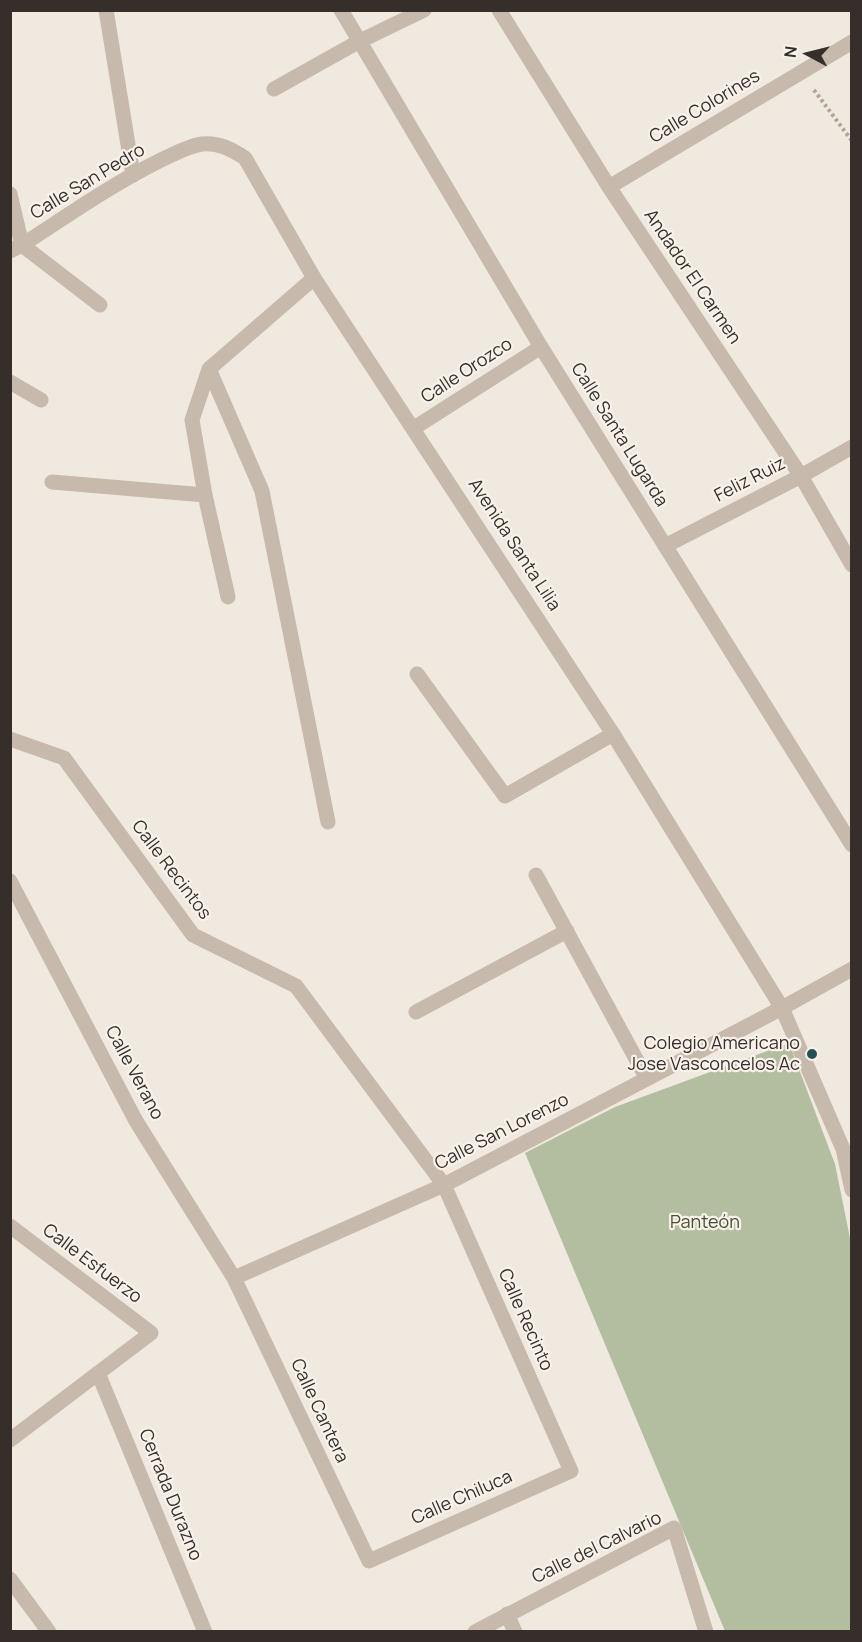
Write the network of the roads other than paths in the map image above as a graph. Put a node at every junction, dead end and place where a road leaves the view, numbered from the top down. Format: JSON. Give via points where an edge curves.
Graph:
{"nodes":[{"id":1,"x":106,"y":10,"type":"edge"},
{"id":2,"x":341,"y":10,"type":"edge"},
{"id":3,"x":424,"y":10,"type":"edge"},
{"id":4,"x":499,"y":10,"type":"edge"},
{"id":5,"x":358,"y":42,"type":"junction"},
{"id":6,"x":852,"y":42,"type":"edge"},
{"id":7,"x":274,"y":89,"type":"dead end"},
{"id":8,"x":186,"y":148,"type":"joint"},
{"id":9,"x":133,"y":174,"type":"junction"},
{"id":10,"x":609,"y":187,"type":"junction"},
{"id":11,"x":10,"y":194,"type":"edge"},
{"id":12,"x":16,"y":248,"type":"edge"},
{"id":13,"x":314,"y":279,"type":"junction"},
{"id":14,"x":100,"y":305,"type":"dead end"},
{"id":15,"x":541,"y":347,"type":"junction"},
{"id":16,"x":209,"y":369,"type":"junction"},
{"id":17,"x":10,"y":382,"type":"edge"},
{"id":18,"x":41,"y":399,"type":"dead end"},
{"id":19,"x":414,"y":428,"type":"junction"},
{"id":20,"x":852,"y":447,"type":"edge"},
{"id":21,"x":801,"y":476,"type":"junction"},
{"id":22,"x":52,"y":482,"type":"dead end"},
{"id":23,"x":205,"y":495,"type":"junction"},
{"id":24,"x":665,"y":546,"type":"junction"},
{"id":25,"x":852,"y":565,"type":"edge"},
{"id":26,"x":228,"y":597,"type":"dead end"},
{"id":27,"x":417,"y":674,"type":"dead end"},
{"id":28,"x":613,"y":734,"type":"junction"},
{"id":29,"x":10,"y":739,"type":"edge"},
{"id":30,"x":328,"y":822,"type":"dead end"},
{"id":31,"x":852,"y":845,"type":"edge"},
{"id":32,"x":536,"y":875,"type":"dead end"},
{"id":33,"x":10,"y":881,"type":"edge"},
{"id":34,"x":567,"y":932,"type":"junction"},
{"id":35,"x":852,"y":969,"type":"edge"},
{"id":36,"x":782,"y":1008,"type":"junction"},
{"id":37,"x":416,"y":1012,"type":"dead end"},
{"id":38,"x":647,"y":1079,"type":"junction"},
{"id":39,"x":847,"y":1148,"type":"edge"},
{"id":40,"x":444,"y":1185,"type":"junction"},
{"id":41,"x":852,"y":1190,"type":"edge"},
{"id":42,"x":10,"y":1226,"type":"edge"},
{"id":43,"x":234,"y":1278,"type":"junction"},
{"id":44,"x":98,"y":1373,"type":"junction"},
{"id":45,"x":12,"y":1437,"type":"edge"},
{"id":46,"x":571,"y":1471,"type":"joint"},
{"id":47,"x":369,"y":1561,"type":"joint"},
{"id":48,"x":10,"y":1579,"type":"edge"},
{"id":49,"x":507,"y":1614,"type":"junction"},
{"id":50,"x":49,"y":1632,"type":"edge"},
{"id":51,"x":205,"y":1632,"type":"edge"},
{"id":52,"x":475,"y":1632,"type":"edge"},
{"id":53,"x":515,"y":1632,"type":"edge"},
{"id":54,"x":706,"y":1632,"type":"edge"}],
"edges":[{"from":1,"to":9,"type":"street"},
{"from":2,"to":5,"type":"street","name":"Calle Santa Lugarda"},
{"from":3,"to":5,"type":"street"},
{"from":4,"to":10,"type":"street","name":"Andador El Carmen"},
{"from":5,"to":7,"type":"street"},
{"from":5,"to":15,"type":"street","name":"Calle Santa Lugarda"},
{"from":6,"to":10,"type":"street","name":"Calle Colorines"},
{"from":8,"to":9,"type":"street","name":"Calle San Pedro"},
{"from":8,"to":13,"type":"street","name":"Avenida Santa Lilia","via":[[214,144],[245,158]]},
{"from":9,"to":12,"type":"street","name":"Calle San Pedro"},
{"from":10,"to":21,"type":"street","name":"Andador El Carmen"},
{"from":11,"to":12,"type":"street"},
{"from":12,"to":14,"type":"street"},
{"from":13,"to":16,"type":"street"},
{"from":13,"to":19,"type":"street","name":"Avenida Santa Lilia"},
{"from":15,"to":19,"type":"street","name":"Calle Orozco"},
{"from":15,"to":24,"type":"street","name":"Calle Santa Lugarda"},
{"from":16,"to":23,"type":"street","via":[[192,420]]},
{"from":16,"to":30,"type":"street","via":[[262,491]]},
{"from":17,"to":18,"type":"street"},
{"from":19,"to":28,"type":"street","name":"Avenida Santa Lilia"},
{"from":20,"to":21,"type":"street","name":"Feliz Ruiz"},
{"from":21,"to":24,"type":"street","name":"Feliz Ruiz"},
{"from":21,"to":25,"type":"street","name":"Andador El Carmen"},
{"from":22,"to":23,"type":"street"},
{"from":23,"to":26,"type":"street"},
{"from":24,"to":31,"type":"street","name":"Calle Santa Lugarda"},
{"from":27,"to":28,"type":"street","via":[[505,796]]},
{"from":28,"to":36,"type":"street","name":"Avenida Santa Lilia"},
{"from":29,"to":40,"type":"street","name":"Calle Recintos","via":[[64,758],[193,935],[296,986]]},
{"from":32,"to":34,"type":"street"},
{"from":33,"to":43,"type":"street","name":"Calle Verano","via":[[136,1121]]},
{"from":34,"to":37,"type":"street"},
{"from":34,"to":38,"type":"street"},
{"from":35,"to":36,"type":"street","name":"Calle San Lorenzo"},
{"from":36,"to":38,"type":"street","name":"Calle San Lorenzo"},
{"from":36,"to":39,"type":"street","name":"Avenida Santa Lilia"},
{"from":38,"to":40,"type":"street","name":"Calle San Lorenzo"},
{"from":39,"to":41,"type":"street","name":"Avenida Santa Lilia"},
{"from":40,"to":43,"type":"street","name":"Calle San Lorenzo"},
{"from":40,"to":46,"type":"street","name":"Calle Recinto"},
{"from":42,"to":44,"type":"street","name":"Calle Esfuerzo","via":[[151,1333]]},
{"from":43,"to":47,"type":"street","name":"Calle Cantera"},
{"from":44,"to":45,"type":"street"},
{"from":44,"to":51,"type":"street","name":"Cerrada Durazno"},
{"from":46,"to":47,"type":"street","name":"Calle Chiluca"},
{"from":48,"to":50,"type":"street"},
{"from":49,"to":52,"type":"street","name":"Calle del Calvario"},
{"from":49,"to":53,"type":"street"},
{"from":49,"to":54,"type":"street","name":"Calle del Calvario","via":[[674,1528]]}]}
